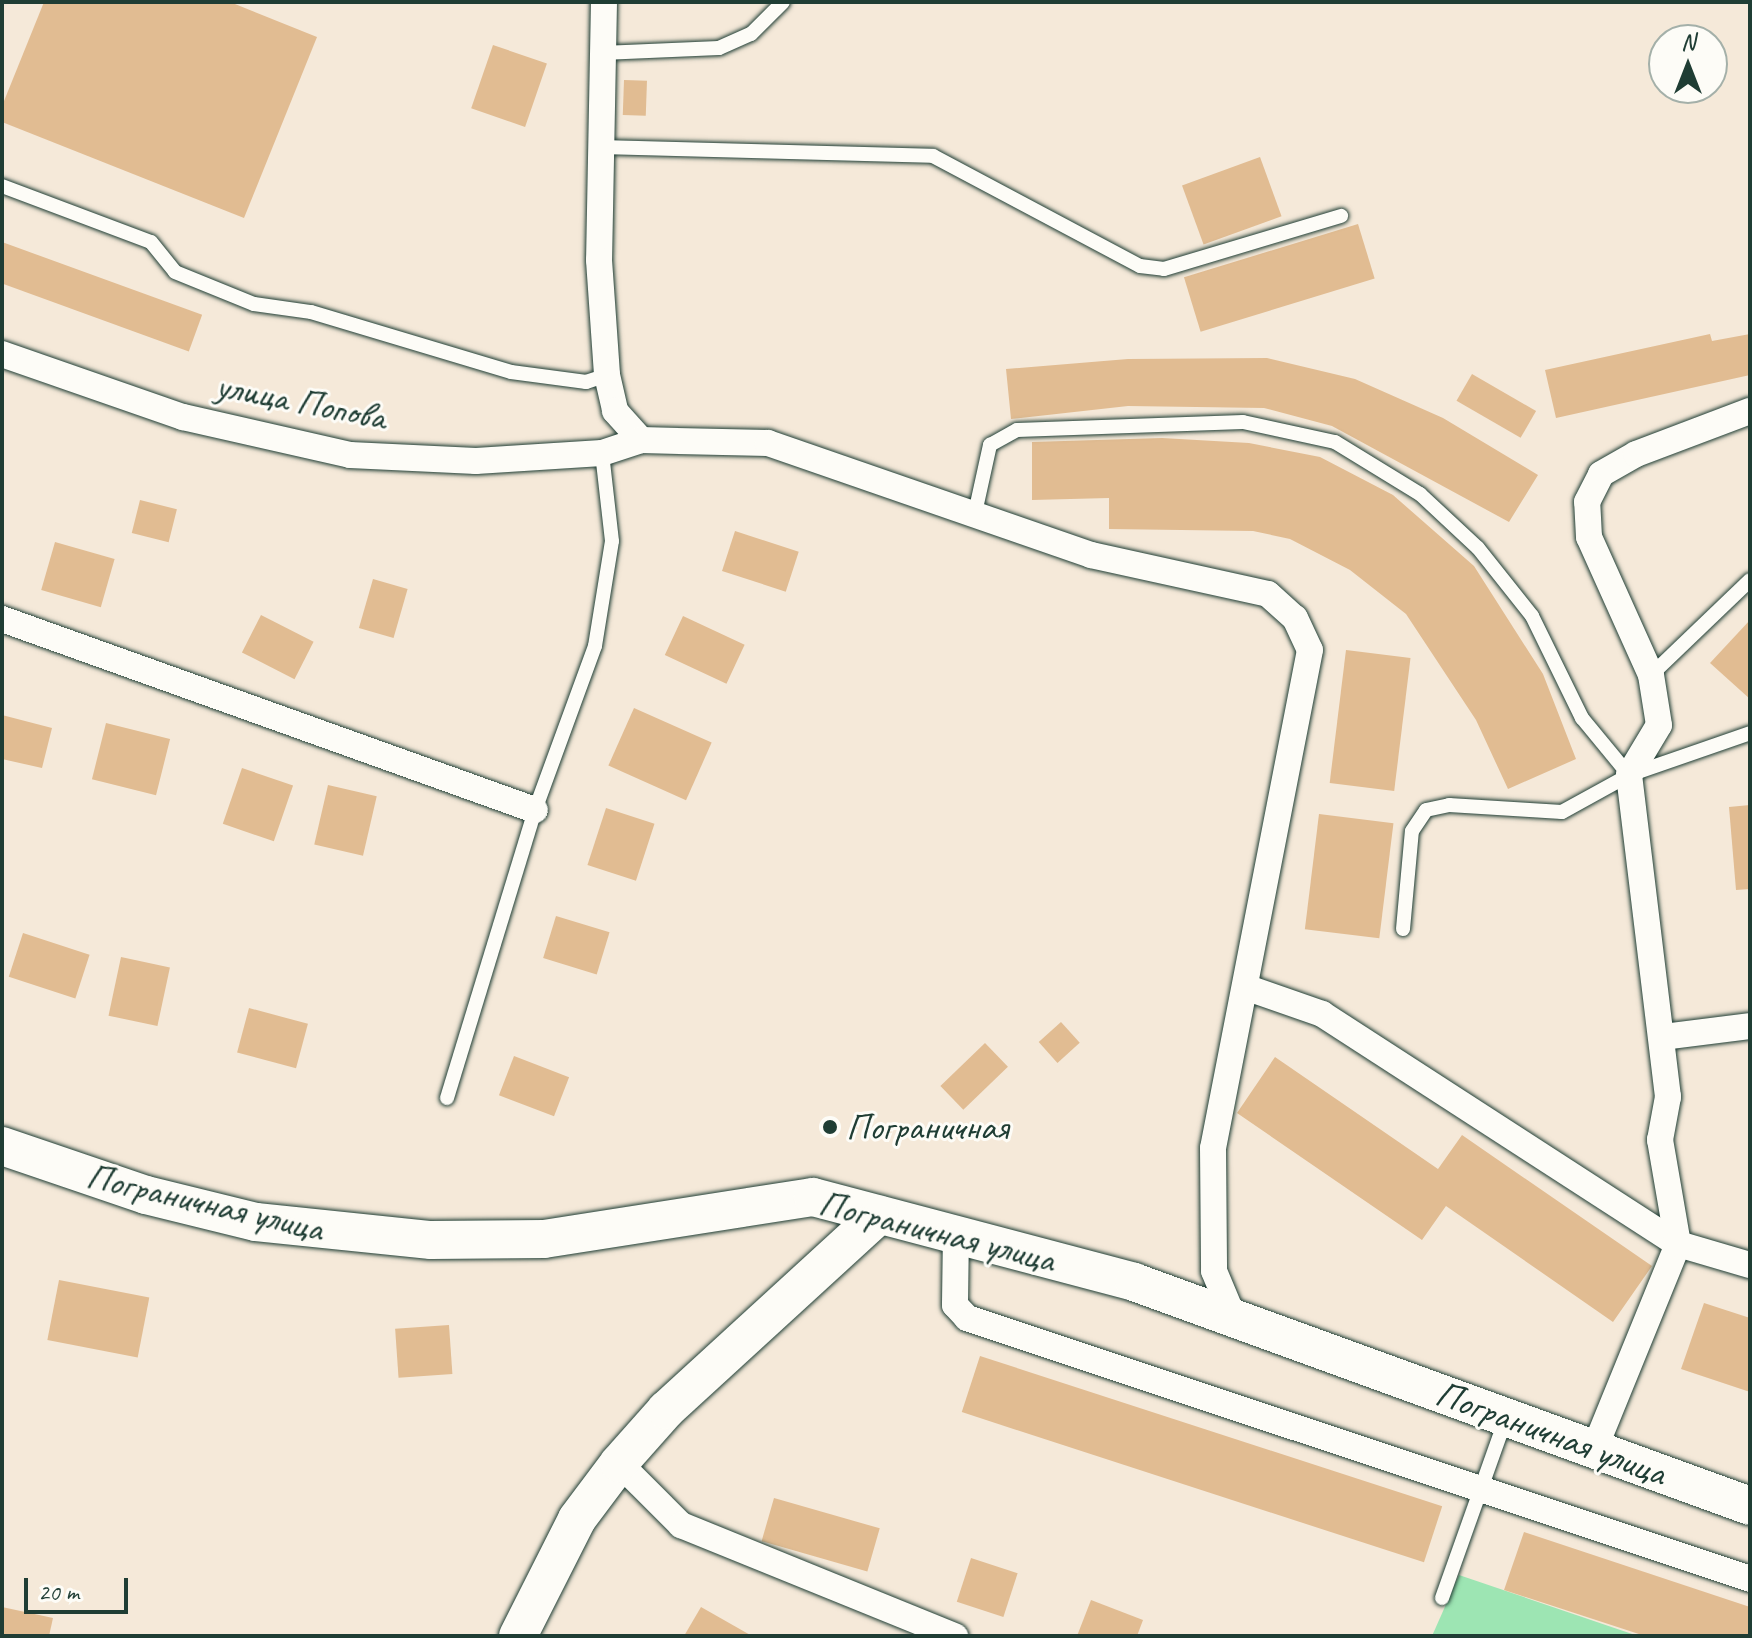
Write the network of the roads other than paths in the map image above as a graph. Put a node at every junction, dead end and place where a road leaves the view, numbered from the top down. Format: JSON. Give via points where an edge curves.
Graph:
{"nodes":[{"id":1,"x":604,"y":2,"type":"edge"},
{"id":2,"x":783,"y":2,"type":"edge"},
{"id":3,"x":602,"y":53,"type":"junction"},
{"id":4,"x":598,"y":147,"type":"junction"},
{"id":5,"x":2,"y":186,"type":"edge"},
{"id":6,"x":1341,"y":216,"type":"dead end"},
{"id":7,"x":2,"y":354,"type":"edge"},
{"id":8,"x":607,"y":375,"type":"junction"},
{"id":9,"x":1750,"y":411,"type":"edge"},
{"id":10,"x":641,"y":440,"type":"junction"},
{"id":11,"x":602,"y":453,"type":"junction"},
{"id":12,"x":975,"y":513,"type":"junction"},
{"id":13,"x":1750,"y":580,"type":"edge"},
{"id":14,"x":2,"y":619,"type":"edge"},
{"id":15,"x":1651,"y":675,"type":"junction"},
{"id":16,"x":1750,"y":733,"type":"edge"},
{"id":17,"x":1629,"y":775,"type":"junction"},
{"id":18,"x":535,"y":810,"type":"junction"},
{"id":19,"x":1403,"y":929,"type":"dead end"},
{"id":20,"x":1245,"y":987,"type":"junction"},
{"id":21,"x":1750,"y":1026,"type":"edge"},
{"id":22,"x":1663,"y":1037,"type":"junction"},
{"id":23,"x":447,"y":1098,"type":"dead end"},
{"id":24,"x":2,"y":1146,"type":"edge"},
{"id":25,"x":879,"y":1215,"type":"junction"},
{"id":26,"x":956,"y":1232,"type":"junction"},
{"id":27,"x":1678,"y":1244,"type":"junction"},
{"id":28,"x":1750,"y":1265,"type":"edge"},
{"id":29,"x":1232,"y":1314,"type":"junction"},
{"id":30,"x":1506,"y":1417,"type":"junction"},
{"id":31,"x":1594,"y":1450,"type":"junction"},
{"id":32,"x":619,"y":1463,"type":"junction"},
{"id":33,"x":1480,"y":1492,"type":"junction"},
{"id":34,"x":1750,"y":1506,"type":"edge"},
{"id":35,"x":1750,"y":1579,"type":"edge"},
{"id":36,"x":1442,"y":1598,"type":"dead end"},
{"id":37,"x":518,"y":1636,"type":"edge"},
{"id":38,"x":955,"y":1636,"type":"edge"}],
"edges":[{"from":1,"to":3,"type":"street"},
{"from":2,"to":3,"type":"lane","via":[[751,34],[719,48]]},
{"from":3,"to":4,"type":"street"},
{"from":4,"to":6,"type":"lane","via":[[933,156],[1140,266],[1164,269]]},
{"from":4,"to":8,"type":"street"},
{"from":5,"to":8,"type":"lane","via":[[151,242],[175,272],[254,304],[311,312],[511,372],[586,382]]},
{"from":7,"to":11,"type":"street","name":"улица Попова","via":[[183,417],[350,455],[476,461]]},
{"from":8,"to":10,"type":"street","via":[[615,411]]},
{"from":9,"to":15,"type":"street","via":[[1636,454],[1601,474],[1587,502],[1589,537]]},
{"from":10,"to":11,"type":"street","name":"улица Попова"},
{"from":10,"to":12,"type":"street","name":"улица Попова","via":[[768,443]]},
{"from":11,"to":18,"type":"lane","via":[[612,541],[595,646]]},
{"from":12,"to":17,"type":"lane","via":[[990,445],[1017,430],[1243,422],[1335,442],[1420,494],[1478,548],[1532,616],[1582,718]]},
{"from":12,"to":20,"type":"street","name":"улица Попова","via":[[1091,555],[1268,594],[1295,618],[1310,650],[1306,688]]},
{"from":13,"to":15,"type":"lane"},
{"from":14,"to":18,"type":"street"},
{"from":15,"to":17,"type":"street","via":[[1659,725]]},
{"from":16,"to":17,"type":"lane"},
{"from":17,"to":19,"type":"lane","via":[[1562,812],[1449,805],[1426,810],[1412,831]]},
{"from":17,"to":22,"type":"street"},
{"from":18,"to":23,"type":"lane"},
{"from":20,"to":27,"type":"street","via":[[1322,1014]]},
{"from":20,"to":29,"type":"street","name":"улица Попова","via":[[1210,1188],[1214,1271]]},
{"from":21,"to":22,"type":"street"},
{"from":22,"to":27,"type":"street","via":[[1668,1097],[1660,1140]]},
{"from":24,"to":25,"type":"main road","name":"Пограничная улица","via":[[146,1195],[256,1222],[346,1235],[544,1239],[813,1197]]},
{"from":25,"to":26,"type":"main road","name":"Пограничная улица"},
{"from":25,"to":32,"type":"main road","via":[[666,1410]]},
{"from":26,"to":29,"type":"main road","name":"Пограничная улица"},
{"from":26,"to":33,"type":"street","via":[[955,1305],[967,1318]]},
{"from":27,"to":28,"type":"street"},
{"from":27,"to":31,"type":"street"},
{"from":29,"to":30,"type":"main road","name":"Пограничная улица"},
{"from":30,"to":31,"type":"main road","name":"Пограничная улица"},
{"from":30,"to":33,"type":"lane"},
{"from":31,"to":34,"type":"main road","name":"Пограничная улица"},
{"from":32,"to":37,"type":"main road","via":[[577,1519]]},
{"from":32,"to":38,"type":"street","via":[[681,1525]]},
{"from":33,"to":35,"type":"street"},
{"from":33,"to":36,"type":"lane"}]}
